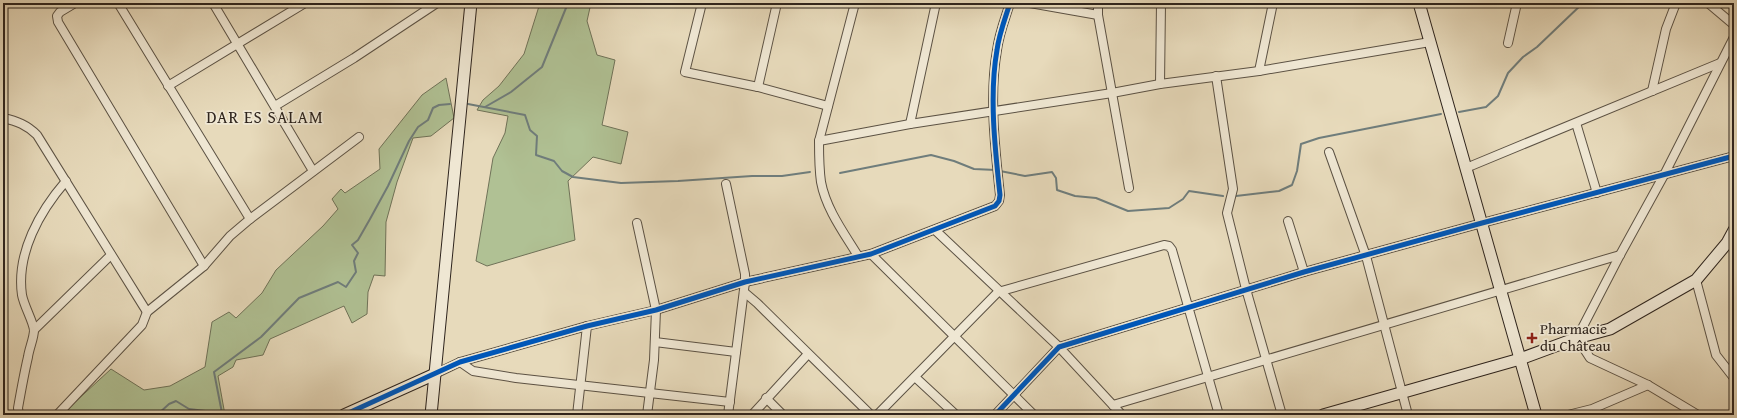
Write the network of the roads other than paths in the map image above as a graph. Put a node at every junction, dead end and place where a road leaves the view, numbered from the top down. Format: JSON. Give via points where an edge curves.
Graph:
{"nodes":[{"id":1,"x":75,"y":3,"type":"edge"},
{"id":2,"x":118,"y":3,"type":"edge"},
{"id":3,"x":212,"y":3,"type":"edge"},
{"id":4,"x":305,"y":3,"type":"edge"},
{"id":5,"x":437,"y":3,"type":"edge"},
{"id":6,"x":471,"y":3,"type":"edge"},
{"id":7,"x":702,"y":3,"type":"edge"},
{"id":8,"x":777,"y":3,"type":"edge"},
{"id":9,"x":855,"y":3,"type":"edge"},
{"id":10,"x":936,"y":3,"type":"edge"},
{"id":11,"x":1010,"y":3,"type":"edge"},
{"id":12,"x":1030,"y":3,"type":"edge"},
{"id":13,"x":1098,"y":3,"type":"edge"},
{"id":14,"x":1161,"y":3,"type":"edge"},
{"id":15,"x":1273,"y":3,"type":"edge"},
{"id":16,"x":1419,"y":3,"type":"edge"},
{"id":17,"x":1517,"y":3,"type":"edge"},
{"id":18,"x":1676,"y":3,"type":"edge"},
{"id":19,"x":1708,"y":3,"type":"edge"},
{"id":20,"x":1098,"y":15,"type":"junction"},
{"id":21,"x":1734,"y":25,"type":"edge"},
{"id":22,"x":1734,"y":37,"type":"edge"},
{"id":23,"x":1430,"y":42,"type":"junction"},
{"id":24,"x":1508,"y":43,"type":"dead end"},
{"id":25,"x":237,"y":45,"type":"junction"},
{"id":26,"x":1720,"y":63,"type":"junction"},
{"id":27,"x":1259,"y":71,"type":"junction"},
{"id":28,"x":1216,"y":76,"type":"junction"},
{"id":29,"x":1160,"y":84,"type":"junction"},
{"id":30,"x":168,"y":86,"type":"junction"},
{"id":31,"x":758,"y":87,"type":"junction"},
{"id":32,"x":1652,"y":91,"type":"junction"},
{"id":33,"x":1112,"y":93,"type":"junction"},
{"id":34,"x":275,"y":106,"type":"junction"},
{"id":35,"x":828,"y":106,"type":"junction"},
{"id":36,"x":993,"y":111,"type":"junction"},
{"id":37,"x":3,"y":118,"type":"edge"},
{"id":38,"x":1576,"y":123,"type":"junction"},
{"id":39,"x":910,"y":124,"type":"junction"},
{"id":40,"x":359,"y":137,"type":"dead end"},
{"id":41,"x":819,"y":141,"type":"junction"},
{"id":42,"x":1328,"y":152,"type":"dead end"},
{"id":43,"x":1734,"y":156,"type":"edge"},
{"id":44,"x":1466,"y":168,"type":"junction"},
{"id":45,"x":313,"y":170,"type":"junction"},
{"id":46,"x":1664,"y":175,"type":"junction"},
{"id":47,"x":66,"y":181,"type":"junction"},
{"id":48,"x":726,"y":184,"type":"dead end"},
{"id":49,"x":1128,"y":188,"type":"dead end"},
{"id":50,"x":1597,"y":193,"type":"junction"},
{"id":51,"x":250,"y":219,"type":"junction"},
{"id":52,"x":1288,"y":221,"type":"dead end"},
{"id":53,"x":637,"y":223,"type":"dead end"},
{"id":54,"x":1482,"y":223,"type":"junction"},
{"id":55,"x":935,"y":230,"type":"junction"},
{"id":56,"x":1734,"y":230,"type":"edge"},
{"id":57,"x":111,"y":254,"type":"junction"},
{"id":58,"x":871,"y":254,"type":"junction"},
{"id":59,"x":1620,"y":255,"type":"junction"},
{"id":60,"x":858,"y":256,"type":"junction"},
{"id":61,"x":1366,"y":256,"type":"junction"},
{"id":62,"x":204,"y":266,"type":"junction"},
{"id":63,"x":1304,"y":272,"type":"junction"},
{"id":64,"x":1696,"y":280,"type":"junction"},
{"id":65,"x":745,"y":282,"type":"junction"},
{"id":66,"x":1246,"y":289,"type":"junction"},
{"id":67,"x":1500,"y":290,"type":"junction"},
{"id":68,"x":744,"y":292,"type":"junction"},
{"id":69,"x":998,"y":292,"type":"junction"},
{"id":70,"x":1189,"y":306,"type":"junction"},
{"id":71,"x":656,"y":310,"type":"junction"},
{"id":72,"x":147,"y":312,"type":"junction"},
{"id":73,"x":1385,"y":325,"type":"junction"},
{"id":74,"x":587,"y":326,"type":"junction"},
{"id":75,"x":34,"y":330,"type":"junction"},
{"id":76,"x":954,"y":336,"type":"junction"},
{"id":77,"x":1577,"y":338,"type":"junction"},
{"id":78,"x":655,"y":342,"type":"junction"},
{"id":79,"x":1058,"y":347,"type":"junction"},
{"id":80,"x":736,"y":352,"type":"junction"},
{"id":81,"x":808,"y":354,"type":"junction"},
{"id":82,"x":1520,"y":359,"type":"junction"},
{"id":83,"x":1266,"y":360,"type":"junction"},
{"id":84,"x":460,"y":362,"type":"junction"},
{"id":85,"x":435,"y":374,"type":"junction"},
{"id":86,"x":915,"y":376,"type":"junction"},
{"id":87,"x":1208,"y":377,"type":"junction"},
{"id":88,"x":1734,"y":378,"type":"edge"},
{"id":89,"x":581,"y":385,"type":"junction"},
{"id":90,"x":1648,"y":386,"type":"junction"},
{"id":91,"x":1401,"y":393,"type":"junction"},
{"id":92,"x":650,"y":394,"type":"junction"},
{"id":93,"x":1014,"y":396,"type":"junction"},
{"id":94,"x":766,"y":398,"type":"junction"},
{"id":95,"x":730,"y":402,"type":"junction"},
{"id":96,"x":1113,"y":405,"type":"junction"},
{"id":97,"x":19,"y":415,"type":"edge"},
{"id":98,"x":57,"y":415,"type":"edge"},
{"id":99,"x":344,"y":415,"type":"edge"},
{"id":100,"x":431,"y":415,"type":"edge"},
{"id":101,"x":577,"y":415,"type":"edge"},
{"id":102,"x":647,"y":415,"type":"edge"},
{"id":103,"x":728,"y":415,"type":"edge"},
{"id":104,"x":752,"y":415,"type":"edge"},
{"id":105,"x":783,"y":415,"type":"edge"},
{"id":106,"x":872,"y":415,"type":"edge"},
{"id":107,"x":877,"y":415,"type":"edge"},
{"id":108,"x":956,"y":415,"type":"edge"},
{"id":109,"x":996,"y":415,"type":"edge"},
{"id":110,"x":1034,"y":415,"type":"edge"},
{"id":111,"x":1122,"y":415,"type":"edge"},
{"id":112,"x":1219,"y":415,"type":"edge"},
{"id":113,"x":1282,"y":415,"type":"edge"},
{"id":114,"x":1323,"y":415,"type":"edge"},
{"id":115,"x":1408,"y":415,"type":"edge"},
{"id":116,"x":1536,"y":415,"type":"edge"},
{"id":117,"x":1568,"y":415,"type":"edge"},
{"id":118,"x":1698,"y":415,"type":"edge"}],
"edges":[{"from":1,"to":62,"type":"street","via":[[57,16],[61,29]]},
{"from":2,"to":30,"type":"street"},
{"from":3,"to":25,"type":"street"},
{"from":4,"to":25,"type":"street"},
{"from":5,"to":34,"type":"street"},
{"from":6,"to":85,"type":"street"},
{"from":7,"to":31,"type":"street","via":[[686,72]]},
{"from":8,"to":31,"type":"street"},
{"from":9,"to":35,"type":"street"},
{"from":10,"to":39,"type":"street"},
{"from":11,"to":36,"type":"street","via":[[997,51]]},
{"from":12,"to":20,"type":"street"},
{"from":13,"to":20,"type":"street"},
{"from":14,"to":29,"type":"street"},
{"from":15,"to":27,"type":"street"},
{"from":16,"to":23,"type":"street"},
{"from":17,"to":24,"type":"street"},
{"from":18,"to":32,"type":"street","via":[[1666,29]]},
{"from":19,"to":21,"type":"street"},
{"from":20,"to":33,"type":"street"},
{"from":22,"to":26,"type":"street"},
{"from":23,"to":27,"type":"street"},
{"from":23,"to":44,"type":"street"},
{"from":25,"to":30,"type":"street"},
{"from":25,"to":34,"type":"street"},
{"from":26,"to":32,"type":"street"},
{"from":26,"to":46,"type":"street"},
{"from":27,"to":28,"type":"street"},
{"from":28,"to":29,"type":"street"},
{"from":28,"to":66,"type":"street","via":[[1233,189],[1227,213]]},
{"from":29,"to":33,"type":"street"},
{"from":30,"to":51,"type":"street"},
{"from":31,"to":35,"type":"street"},
{"from":32,"to":38,"type":"street"},
{"from":33,"to":36,"type":"street"},
{"from":33,"to":49,"type":"street"},
{"from":34,"to":45,"type":"street"},
{"from":35,"to":41,"type":"street"},
{"from":36,"to":39,"type":"street"},
{"from":36,"to":55,"type":"street","via":[[999,201],[995,206]]},
{"from":37,"to":47,"type":"street","via":[[19,122],[33,131]]},
{"from":38,"to":44,"type":"street"},
{"from":38,"to":50,"type":"street"},
{"from":39,"to":41,"type":"street"},
{"from":40,"to":45,"type":"street"},
{"from":41,"to":60,"type":"street","via":[[821,183],[830,208]]},
{"from":42,"to":61,"type":"street"},
{"from":43,"to":46,"type":"street"},
{"from":44,"to":54,"type":"street"},
{"from":45,"to":51,"type":"street"},
{"from":46,"to":50,"type":"street"},
{"from":46,"to":59,"type":"street"},
{"from":47,"to":57,"type":"street"},
{"from":47,"to":75,"type":"street","via":[[36,225],[27,247],[22,271],[22,294]]},
{"from":48,"to":65,"type":"street"},
{"from":50,"to":54,"type":"street"},
{"from":51,"to":62,"type":"street","via":[[230,236]]},
{"from":52,"to":63,"type":"street"},
{"from":53,"to":71,"type":"street"},
{"from":54,"to":61,"type":"street"},
{"from":54,"to":67,"type":"street"},
{"from":55,"to":58,"type":"street"},
{"from":55,"to":69,"type":"street"},
{"from":56,"to":64,"type":"street","via":[[1727,243]]},
{"from":57,"to":72,"type":"street"},
{"from":57,"to":75,"type":"street"},
{"from":58,"to":60,"type":"street"},
{"from":58,"to":76,"type":"street"},
{"from":59,"to":67,"type":"street"},
{"from":59,"to":77,"type":"street"},
{"from":60,"to":65,"type":"street"},
{"from":61,"to":63,"type":"street"},
{"from":61,"to":73,"type":"street"},
{"from":62,"to":72,"type":"street"},
{"from":63,"to":66,"type":"street"},
{"from":64,"to":77,"type":"street","via":[[1610,329]]},
{"from":64,"to":88,"type":"street","via":[[1716,355]]},
{"from":65,"to":68,"type":"street"},
{"from":65,"to":71,"type":"street"},
{"from":66,"to":70,"type":"street"},
{"from":66,"to":83,"type":"street"},
{"from":67,"to":73,"type":"street"},
{"from":67,"to":82,"type":"street"},
{"from":68,"to":80,"type":"street"},
{"from":68,"to":81,"type":"street"},
{"from":69,"to":70,"type":"street","via":[[1164,245],[1172,250]]},
{"from":69,"to":76,"type":"street"},
{"from":69,"to":79,"type":"street"},
{"from":70,"to":79,"type":"street"},
{"from":70,"to":87,"type":"street"},
{"from":71,"to":74,"type":"street"},
{"from":71,"to":78,"type":"street"},
{"from":72,"to":98,"type":"street","via":[[142,325]]},
{"from":73,"to":83,"type":"street"},
{"from":73,"to":91,"type":"street"},
{"from":74,"to":84,"type":"street"},
{"from":74,"to":89,"type":"street"},
{"from":75,"to":97,"type":"street","via":[[18,408]]},
{"from":76,"to":86,"type":"street"},
{"from":76,"to":93,"type":"street"},
{"from":77,"to":82,"type":"street"},
{"from":77,"to":90,"type":"street","via":[[1590,358]]},
{"from":78,"to":80,"type":"street"},
{"from":78,"to":92,"type":"street"},
{"from":79,"to":93,"type":"street"},
{"from":79,"to":96,"type":"street"},
{"from":80,"to":95,"type":"street"},
{"from":81,"to":94,"type":"street"},
{"from":81,"to":106,"type":"street"},
{"from":82,"to":91,"type":"street"},
{"from":82,"to":116,"type":"street"},
{"from":83,"to":87,"type":"street"},
{"from":83,"to":113,"type":"street"},
{"from":84,"to":85,"type":"street"},
{"from":84,"to":89,"type":"street","via":[[473,371]]},
{"from":85,"to":99,"type":"street"},
{"from":85,"to":100,"type":"street"},
{"from":86,"to":107,"type":"street"},
{"from":86,"to":108,"type":"street"},
{"from":87,"to":96,"type":"street"},
{"from":87,"to":112,"type":"street"},
{"from":89,"to":92,"type":"street"},
{"from":89,"to":101,"type":"street"},
{"from":90,"to":117,"type":"street","via":[[1592,409]]},
{"from":90,"to":118,"type":"street"},
{"from":91,"to":114,"type":"street"},
{"from":91,"to":115,"type":"street"},
{"from":92,"to":95,"type":"street"},
{"from":92,"to":102,"type":"street"},
{"from":93,"to":109,"type":"street"},
{"from":93,"to":110,"type":"street"},
{"from":94,"to":104,"type":"street"},
{"from":94,"to":105,"type":"street"},
{"from":95,"to":103,"type":"street"},
{"from":96,"to":111,"type":"street"}]}
